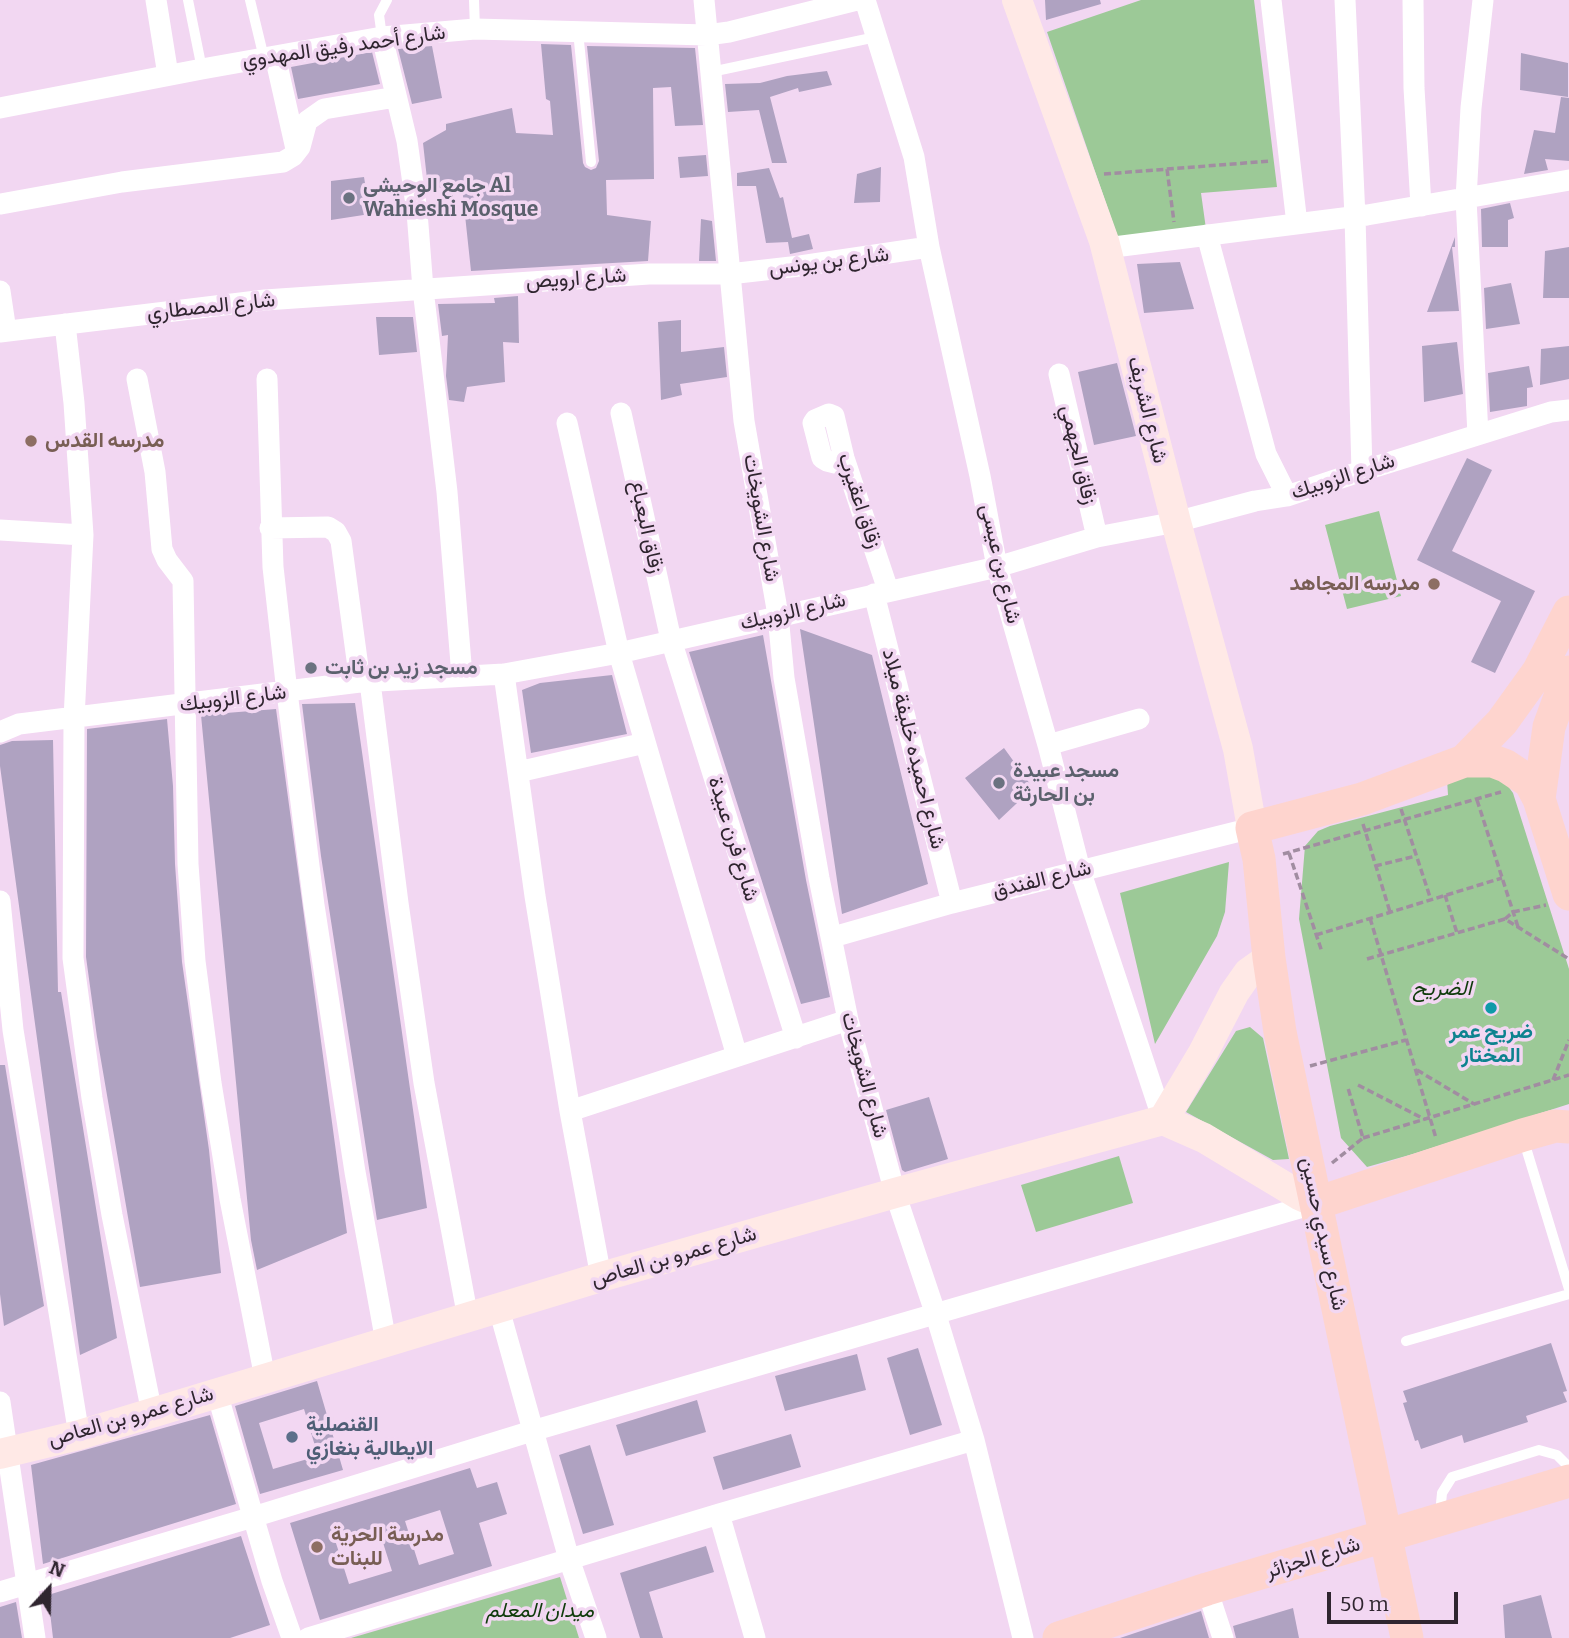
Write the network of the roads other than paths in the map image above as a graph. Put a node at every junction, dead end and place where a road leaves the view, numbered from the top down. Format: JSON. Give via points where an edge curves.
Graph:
{"nodes":[{"id":1,"x":156,"y":0,"type":"edge"},
{"id":2,"x":188,"y":0,"type":"edge"},
{"id":3,"x":250,"y":0,"type":"edge"},
{"id":4,"x":387,"y":0,"type":"edge"},
{"id":5,"x":474,"y":0,"type":"edge"},
{"id":6,"x":704,"y":0,"type":"edge"},
{"id":7,"x":857,"y":0,"type":"edge"},
{"id":8,"x":864,"y":0,"type":"edge"},
{"id":9,"x":1017,"y":0,"type":"edge"},
{"id":10,"x":1271,"y":0,"type":"edge"},
{"id":11,"x":1345,"y":0,"type":"edge"},
{"id":12,"x":1413,"y":0,"type":"edge"},
{"id":13,"x":1483,"y":0,"type":"edge"},
{"id":14,"x":475,"y":29,"type":"junction"},
{"id":15,"x":578,"y":31,"type":"junction"},
{"id":16,"x":707,"y":35,"type":"junction"},
{"id":17,"x":382,"y":37,"type":"junction"},
{"id":18,"x":876,"y":37,"type":"junction"},
{"id":19,"x":270,"y":57,"type":"junction"},
{"id":20,"x":202,"y":69,"type":"junction"},
{"id":21,"x":711,"y":72,"type":"junction"},
{"id":22,"x":168,"y":75,"type":"junction"},
{"id":23,"x":396,"y":97,"type":"junction"},
{"id":24,"x":0,"y":108,"type":"edge"},
{"id":25,"x":297,"y":151,"type":"junction"},
{"id":26,"x":592,"y":162,"type":"dead end"},
{"id":27,"x":1569,"y":180,"type":"edge"},
{"id":28,"x":1466,"y":199,"type":"junction"},
{"id":29,"x":0,"y":204,"type":"edge"},
{"id":30,"x":1421,"y":206,"type":"junction"},
{"id":31,"x":1354,"y":217,"type":"junction"},
{"id":32,"x":1297,"y":224,"type":"junction"},
{"id":33,"x":1207,"y":235,"type":"junction"},
{"id":34,"x":929,"y":247,"type":"junction"},
{"id":35,"x":1106,"y":248,"type":"junction"},
{"id":36,"x":729,"y":274,"type":"junction"},
{"id":37,"x":423,"y":289,"type":"junction"},
{"id":38,"x":0,"y":291,"type":"edge"},
{"id":39,"x":65,"y":324,"type":"junction"},
{"id":40,"x":3,"y":331,"type":"edge"},
{"id":41,"x":1059,"y":374,"type":"dead end"},
{"id":42,"x":137,"y":379,"type":"dead end"},
{"id":43,"x":267,"y":379,"type":"dead end"},
{"id":44,"x":1569,"y":410,"type":"edge"},
{"id":45,"x":621,"y":413,"type":"dead end"},
{"id":46,"x":829,"y":414,"type":"dead end"},
{"id":47,"x":567,"y":423,"type":"dead end"},
{"id":48,"x":1478,"y":435,"type":"junction"},
{"id":49,"x":1362,"y":471,"type":"junction"},
{"id":50,"x":1287,"y":496,"type":"junction"},
{"id":51,"x":1176,"y":522,"type":"junction"},
{"id":52,"x":270,"y":528,"type":"junction"},
{"id":53,"x":0,"y":530,"type":"edge"},
{"id":54,"x":83,"y":534,"type":"junction"},
{"id":55,"x":1097,"y":537,"type":"junction"},
{"id":56,"x":997,"y":567,"type":"junction"},
{"id":57,"x":881,"y":592,"type":"junction"},
{"id":58,"x":1569,"y":612,"type":"edge"},
{"id":59,"x":778,"y":615,"type":"junction"},
{"id":60,"x":671,"y":640,"type":"junction"},
{"id":61,"x":619,"y":653,"type":"junction"},
{"id":62,"x":1569,"y":672,"type":"edge"},
{"id":63,"x":504,"y":674,"type":"junction"},
{"id":64,"x":462,"y":676,"type":"junction"},
{"id":65,"x":365,"y":682,"type":"junction"},
{"id":66,"x":287,"y":692,"type":"junction"},
{"id":67,"x":186,"y":705,"type":"junction"},
{"id":68,"x":74,"y":719,"type":"junction"},
{"id":69,"x":1139,"y":719,"type":"dead end"},
{"id":70,"x":0,"y":733,"type":"edge"},
{"id":71,"x":645,"y":743,"type":"junction"},
{"id":72,"x":1048,"y":746,"type":"junction"},
{"id":73,"x":1464,"y":761,"type":"junction"},
{"id":74,"x":518,"y":772,"type":"junction"},
{"id":75,"x":1534,"y":791,"type":"junction"},
{"id":76,"x":1267,"y":847,"type":"junction"},
{"id":77,"x":1080,"y":870,"type":"junction"},
{"id":78,"x":1558,"y":899,"type":"edge"},
{"id":79,"x":0,"y":901,"type":"edge"},
{"id":80,"x":952,"y":903,"type":"junction"},
{"id":81,"x":833,"y":937,"type":"junction"},
{"id":82,"x":1269,"y":958,"type":"junction"},
{"id":83,"x":848,"y":1020,"type":"junction"},
{"id":84,"x":796,"y":1038,"type":"junction"},
{"id":85,"x":737,"y":1056,"type":"junction"},
{"id":86,"x":570,"y":1111,"type":"junction"},
{"id":87,"x":1163,"y":1121,"type":"junction"},
{"id":88,"x":1564,"y":1123,"type":"edge"},
{"id":89,"x":1522,"y":1135,"type":"junction"},
{"id":90,"x":1315,"y":1191,"type":"junction"},
{"id":91,"x":895,"y":1194,"type":"junction"},
{"id":92,"x":601,"y":1277,"type":"junction"},
{"id":93,"x":1569,"y":1291,"type":"edge"},
{"id":94,"x":499,"y":1309,"type":"junction"},
{"id":95,"x":935,"y":1312,"type":"junction"},
{"id":96,"x":468,"y":1318,"type":"junction"},
{"id":97,"x":1406,"y":1341,"type":"dead end"},
{"id":98,"x":386,"y":1342,"type":"junction"},
{"id":99,"x":265,"y":1378,"type":"junction"},
{"id":100,"x":217,"y":1392,"type":"junction"},
{"id":101,"x":0,"y":1402,"type":"edge"},
{"id":102,"x":152,"y":1413,"type":"junction"},
{"id":103,"x":532,"y":1430,"type":"junction"},
{"id":104,"x":79,"y":1435,"type":"junction"},
{"id":105,"x":974,"y":1440,"type":"junction"},
{"id":106,"x":4,"y":1453,"type":"edge"},
{"id":107,"x":1569,"y":1467,"type":"edge"},
{"id":108,"x":1569,"y":1481,"type":"edge"},
{"id":109,"x":719,"y":1514,"type":"junction"},
{"id":110,"x":253,"y":1517,"type":"junction"},
{"id":111,"x":1439,"y":1520,"type":"junction"},
{"id":112,"x":1385,"y":1536,"type":"junction"},
{"id":113,"x":569,"y":1559,"type":"junction"},
{"id":114,"x":28,"y":1583,"type":"junction"},
{"id":115,"x":1207,"y":1590,"type":"junction"},
{"id":116,"x":0,"y":1592,"type":"edge"},
{"id":117,"x":35,"y":1638,"type":"edge"},
{"id":118,"x":292,"y":1638,"type":"edge"},
{"id":119,"x":308,"y":1638,"type":"edge"},
{"id":120,"x":596,"y":1638,"type":"edge"},
{"id":121,"x":755,"y":1638,"type":"edge"},
{"id":122,"x":1023,"y":1638,"type":"edge"},
{"id":123,"x":1059,"y":1638,"type":"edge"},
{"id":124,"x":1223,"y":1638,"type":"edge"},
{"id":125,"x":1407,"y":1638,"type":"edge"}],
"edges":[{"from":1,"to":22,"type":"street"},
{"from":2,"to":20,"type":"lane"},
{"from":3,"to":19,"type":"lane"},
{"from":4,"to":17,"type":"lane","via":[[379,15]]},
{"from":5,"to":14,"type":"lane"},
{"from":6,"to":16,"type":"street","name":"شارع الشويخات"},
{"from":7,"to":16,"type":"street","name":"شارع أحمد رفيق المهدوي"},
{"from":8,"to":18,"type":"street","name":"شارع بن عيسى"},
{"from":9,"to":35,"type":"street","name":"شارع الشريف"},
{"from":10,"to":32,"type":"street"},
{"from":11,"to":31,"type":"street"},
{"from":12,"to":30,"type":"street"},
{"from":13,"to":28,"type":"street"},
{"from":14,"to":15,"type":"street","name":"شارع أحمد رفيق المهدوي"},
{"from":14,"to":17,"type":"street","name":"شارع أحمد رفيق المهدوي"},
{"from":15,"to":16,"type":"street","name":"شارع أحمد رفيق المهدوي"},
{"from":15,"to":26,"type":"lane"},
{"from":16,"to":21,"type":"street","name":"شارع الشويخات"},
{"from":17,"to":19,"type":"street","name":"شارع أحمد رفيق المهدوي"},
{"from":17,"to":23,"type":"street"},
{"from":18,"to":21,"type":"lane"},
{"from":18,"to":34,"type":"street","name":"شارع بن عيسى","via":[[914,158]]},
{"from":19,"to":20,"type":"street","name":"شارع أحمد رفيق المهدوي"},
{"from":19,"to":25,"type":"street"},
{"from":20,"to":22,"type":"street","name":"شارع أحمد رفيق المهدوي"},
{"from":21,"to":36,"type":"street","name":"شارع الشويخات"},
{"from":22,"to":24,"type":"street","name":"شارع أحمد رفيق المهدوي"},
{"from":23,"to":25,"type":"street","via":[[324,109],[307,121]]},
{"from":23,"to":37,"type":"street","via":[[407,141]]},
{"from":25,"to":29,"type":"street","via":[[283,162],[122,182]]},
{"from":27,"to":28,"type":"street"},
{"from":28,"to":30,"type":"street"},
{"from":28,"to":48,"type":"street"},
{"from":30,"to":31,"type":"street"},
{"from":31,"to":32,"type":"street"},
{"from":31,"to":49,"type":"street"},
{"from":32,"to":33,"type":"street"},
{"from":33,"to":35,"type":"street"},
{"from":33,"to":50,"type":"street","via":[[1266,454]]},
{"from":34,"to":36,"type":"street","name":"شارع بن يونس"},
{"from":34,"to":56,"type":"street","name":"شارع بن عيسى"},
{"from":35,"to":51,"type":"street","name":"شارع الشريف"},
{"from":36,"to":37,"type":"street","name":"شارع ارويص","via":[[649,274]]},
{"from":36,"to":59,"type":"street","name":"شارع الشويخات","via":[[744,421]]},
{"from":37,"to":39,"type":"street","name":"شارع المصطاري","via":[[265,300]]},
{"from":37,"to":64,"type":"street","via":[[447,492]]},
{"from":38,"to":40,"type":"street"},
{"from":39,"to":40,"type":"street","name":"شارع المصطاري"},
{"from":39,"to":54,"type":"street"},
{"from":41,"to":55,"type":"street","name":"زقاق الجهمي"},
{"from":42,"to":67,"type":"street","via":[[155,472],[162,549],[183,581]]},
{"from":43,"to":52,"type":"street"},
{"from":44,"to":48,"type":"street","name":"شارع الزوبيك"},
{"from":45,"to":60,"type":"street","name":"زقاق البعباع"},
{"from":46,"to":57,"type":"street","name":"زقاق اعقيرب","via":[[836,421]]},
{"from":47,"to":61,"type":"street"},
{"from":48,"to":49,"type":"street","name":"شارع الزوبيك"},
{"from":49,"to":50,"type":"street","name":"شارع الزوبيك"},
{"from":50,"to":51,"type":"street","name":"شارع الزوبيك"},
{"from":51,"to":55,"type":"street","name":"شارع الزوبيك"},
{"from":51,"to":76,"type":"street","name":"شارع الشريف"},
{"from":52,"to":65,"type":"street","via":[[328,527],[336,531]]},
{"from":52,"to":66,"type":"street"},
{"from":53,"to":54,"type":"street"},
{"from":54,"to":68,"type":"street"},
{"from":55,"to":56,"type":"street","name":"شارع الزوبيك"},
{"from":56,"to":57,"type":"street","name":"شارع الزوبيك"},
{"from":56,"to":72,"type":"street","name":"شارع بن عيسى"},
{"from":57,"to":59,"type":"street","name":"شارع الزوبيك"},
{"from":57,"to":80,"type":"street","name":"شارع احميده خليفة ميلاد"},
{"from":58,"to":73,"type":"main road","via":[[1538,672],[1502,722]]},
{"from":59,"to":60,"type":"street","name":"شارع الزوبيك"},
{"from":59,"to":81,"type":"street","name":"شارع الشويخات","via":[[799,768]]},
{"from":60,"to":61,"type":"street","name":"شارع الزوبيك"},
{"from":60,"to":84,"type":"street","name":"شارع فرن عبيدة"},
{"from":61,"to":63,"type":"street","name":"شارع الزوبيك"},
{"from":61,"to":71,"type":"street"},
{"from":62,"to":75,"type":"main road","via":[[1549,727]]},
{"from":63,"to":64,"type":"street","name":"شارع الزوبيك"},
{"from":63,"to":74,"type":"street"},
{"from":64,"to":65,"type":"street","name":"شارع الزوبيك"},
{"from":65,"to":66,"type":"street","name":"شارع الزوبيك"},
{"from":65,"to":96,"type":"street","via":[[424,1083]]},
{"from":66,"to":67,"type":"street","name":"شارع الزوبيك"},
{"from":66,"to":98,"type":"street","via":[[314,905]]},
{"from":67,"to":68,"type":"street","name":"شارع الزوبيك"},
{"from":67,"to":99,"type":"street","via":[[188,864],[195,961],[230,1199]]},
{"from":68,"to":70,"type":"street","name":"شارع الزوبيك","via":[[19,724]]},
{"from":68,"to":102,"type":"street","via":[[73,958],[112,1215]]},
{"from":69,"to":72,"type":"street"},
{"from":71,"to":74,"type":"street"},
{"from":71,"to":85,"type":"street"},
{"from":72,"to":77,"type":"street","name":"شارع بن عيسى"},
{"from":73,"to":75,"type":"main road","via":[[1493,761],[1513,769]]},
{"from":73,"to":76,"type":"main road","via":[[1394,787],[1360,816]]},
{"from":74,"to":86,"type":"street"},
{"from":75,"to":78,"type":"main road"},
{"from":76,"to":77,"type":"street","name":"شارع الفندق"},
{"from":76,"to":82,"type":"main road","name":"شارع سيدي حسين"},
{"from":77,"to":80,"type":"street","name":"شارع الفندق"},
{"from":77,"to":87,"type":"street","name":"شارع بن عيسى"},
{"from":79,"to":104,"type":"street","via":[[13,1030]]},
{"from":80,"to":81,"type":"street","name":"شارع الفندق"},
{"from":81,"to":83,"type":"street","name":"شارع الشويخات"},
{"from":82,"to":87,"type":"street","via":[[1248,973],[1234,993]]},
{"from":82,"to":90,"type":"main road","name":"شارع سيدي حسين","via":[[1287,1071]]},
{"from":83,"to":84,"type":"street"},
{"from":83,"to":91,"type":"street","name":"شارع الشويخات"},
{"from":84,"to":85,"type":"street"},
{"from":85,"to":86,"type":"street"},
{"from":86,"to":92,"type":"street"},
{"from":87,"to":90,"type":"street","via":[[1204,1138],[1298,1195]]},
{"from":87,"to":91,"type":"street","name":"شارع عمرو بن العاص"},
{"from":88,"to":89,"type":"main road"},
{"from":89,"to":90,"type":"main road"},
{"from":89,"to":93,"type":"lane"},
{"from":90,"to":95,"type":"street"},
{"from":90,"to":112,"type":"main road","name":"شارع سيدي حسين"},
{"from":91,"to":92,"type":"street","name":"شارع عمرو بن العاص"},
{"from":91,"to":95,"type":"street","name":"شارع الشويخات"},
{"from":92,"to":94,"type":"street","name":"شارع عمرو بن العاص"},
{"from":93,"to":97,"type":"lane"},
{"from":94,"to":96,"type":"street","name":"شارع عمرو بن العاص"},
{"from":94,"to":103,"type":"street"},
{"from":95,"to":103,"type":"street"},
{"from":95,"to":105,"type":"street","name":"شارع الشويخات"},
{"from":96,"to":98,"type":"street","name":"شارع عمرو بن العاص"},
{"from":98,"to":99,"type":"street","name":"شارع عمرو بن العاص"},
{"from":99,"to":100,"type":"street","name":"شارع عمرو بن العاص"},
{"from":100,"to":102,"type":"street","name":"شارع عمرو بن العاص"},
{"from":100,"to":110,"type":"street"},
{"from":101,"to":106,"type":"street"},
{"from":102,"to":104,"type":"street","name":"شارع عمرو بن العاص"},
{"from":103,"to":110,"type":"street"},
{"from":103,"to":113,"type":"street"},
{"from":104,"to":106,"type":"street","name":"شارع عمرو بن العاص"},
{"from":105,"to":109,"type":"street"},
{"from":105,"to":122,"type":"street","name":"شارع الشويخات"},
{"from":106,"to":114,"type":"street"},
{"from":107,"to":111,"type":"lane","via":[[1557,1455],[1539,1450],[1452,1477],[1443,1493]]},
{"from":108,"to":111,"type":"main road","name":"شارع الجزائر"},
{"from":109,"to":113,"type":"street"},
{"from":109,"to":121,"type":"street"},
{"from":110,"to":114,"type":"street"},
{"from":110,"to":118,"type":"street"},
{"from":111,"to":112,"type":"main road","name":"شارع الجزائر"},
{"from":112,"to":115,"type":"main road","name":"شارع الجزائر"},
{"from":112,"to":125,"type":"main road","name":"شارع سيدي حسين"},
{"from":113,"to":119,"type":"street"},
{"from":113,"to":120,"type":"street"},
{"from":114,"to":116,"type":"street"},
{"from":114,"to":117,"type":"street"},
{"from":115,"to":123,"type":"main road","name":"شارع الجزائر"},
{"from":115,"to":124,"type":"street"}]}
